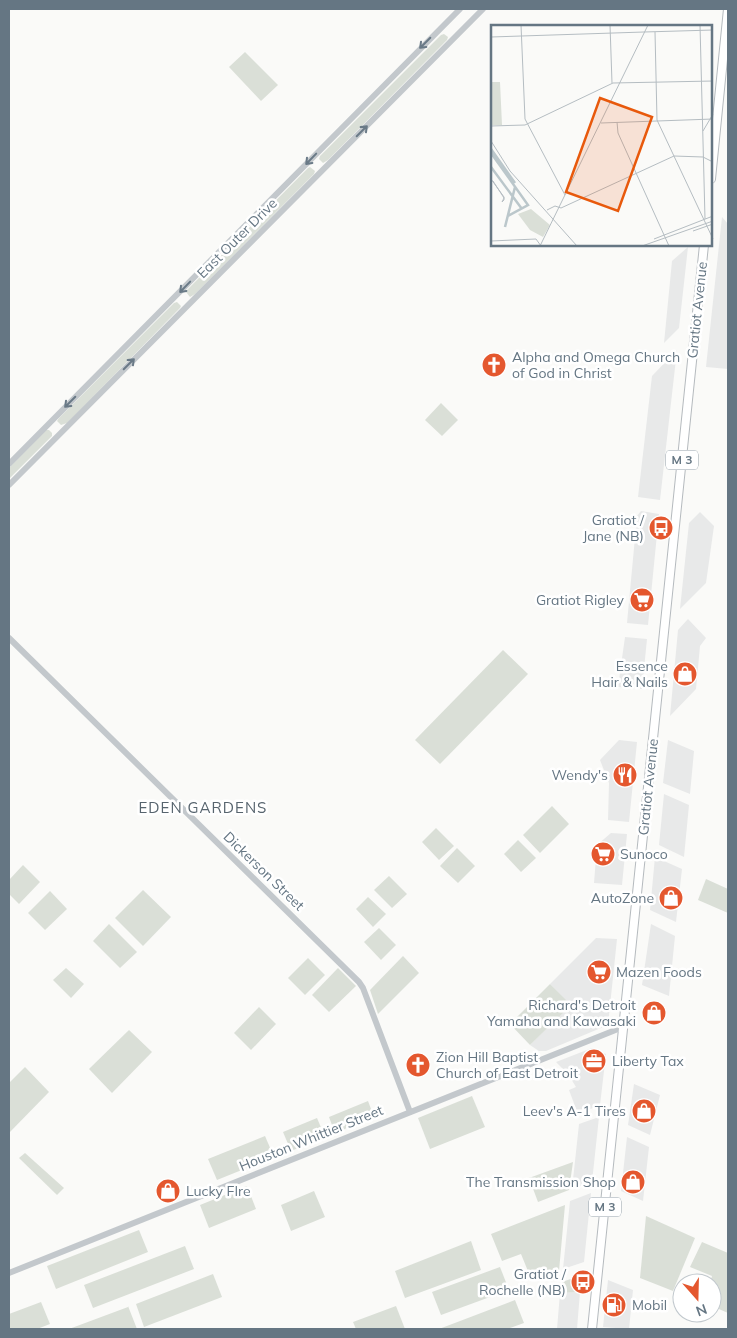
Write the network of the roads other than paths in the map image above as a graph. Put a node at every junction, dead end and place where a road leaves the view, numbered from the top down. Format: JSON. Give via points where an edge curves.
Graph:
{"nodes":[{"id":1,"x":460,"y":9,"type":"edge"},
{"id":2,"x":483,"y":9,"type":"edge"},
{"id":3,"x":728,"y":9,"type":"edge"},
{"id":4,"x":712,"y":169,"type":"edge"},
{"id":5,"x":704,"y":246,"type":"edge"},
{"id":6,"x":9,"y":464,"type":"edge"},
{"id":7,"x":9,"y":485,"type":"edge"},
{"id":8,"x":9,"y":638,"type":"edge"},
{"id":9,"x":623,"y":1027,"type":"junction"},
{"id":10,"x":410,"y":1112,"type":"junction"},
{"id":11,"x":9,"y":1273,"type":"edge"},
{"id":12,"x":592,"y":1329,"type":"edge"}],
"edges":[{"from":1,"to":6,"type":"street","name":"East Outer Drive","one_way":true},
{"from":7,"to":2,"type":"street","name":"East Outer Drive","one_way":true},
{"from":3,"to":4,"type":"main road"},
{"from":5,"to":9,"type":"main road","name":"Gratiot Avenue","number":"M 3"},
{"from":8,"to":10,"type":"street","name":"Dickerson Street","via":[[360,982]]},
{"from":9,"to":10,"type":"street","name":"Houston Whittier Street"},
{"from":9,"to":12,"type":"main road","name":"Gratiot Avenue","number":"M 3"},
{"from":10,"to":11,"type":"street","name":"Houston Whittier Street"}]}
